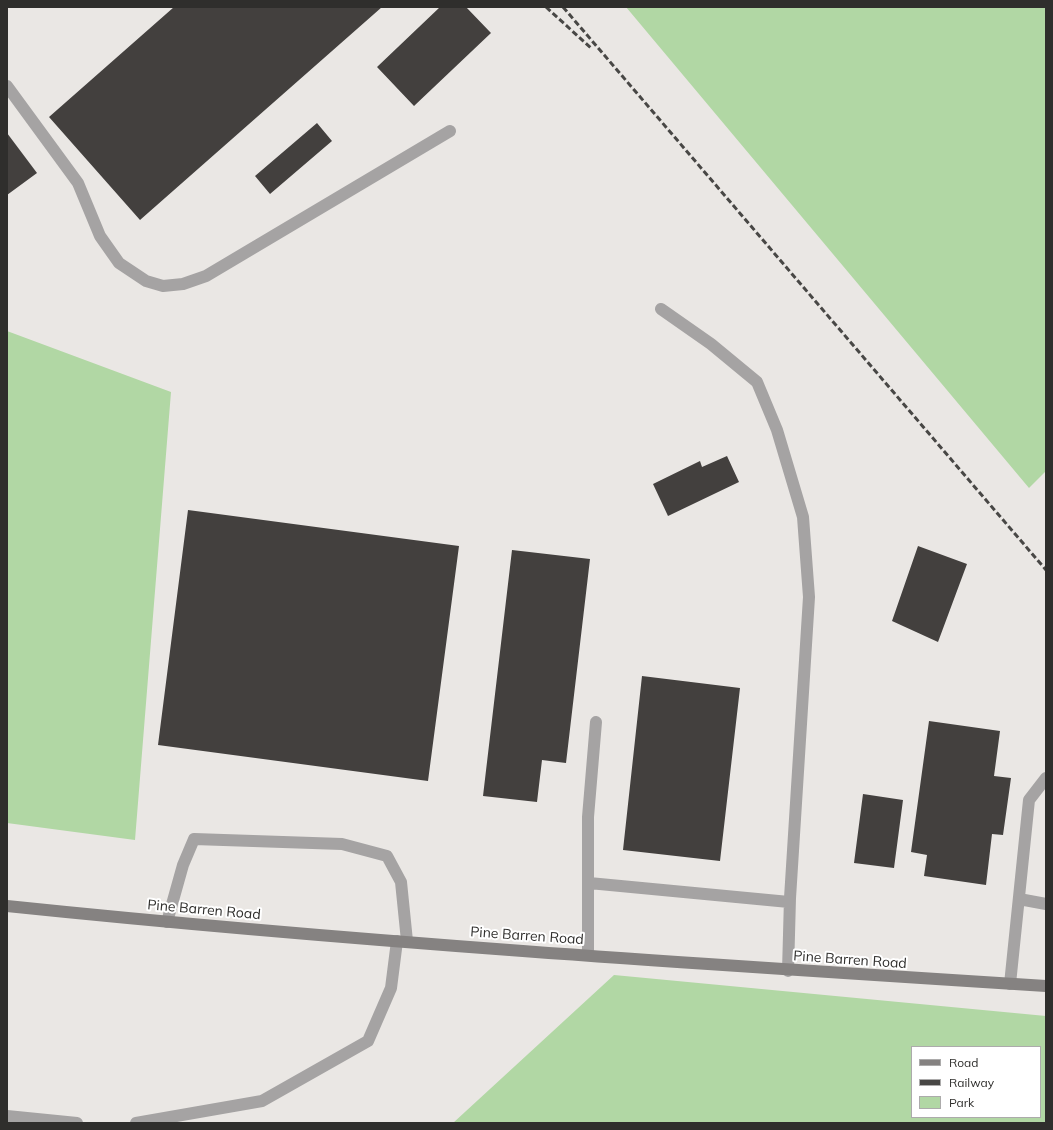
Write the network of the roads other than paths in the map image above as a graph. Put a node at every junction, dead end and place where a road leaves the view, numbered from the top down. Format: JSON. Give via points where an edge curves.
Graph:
{"nodes":[{"id":1,"x":7,"y":86,"type":"edge"},
{"id":2,"x":450,"y":131,"type":"dead end"},
{"id":3,"x":662,"y":309,"type":"dead end"},
{"id":4,"x":596,"y":722,"type":"dead end"},
{"id":5,"x":1046,"y":778,"type":"edge"},
{"id":6,"x":589,"y":883,"type":"junction"},
{"id":7,"x":1019,"y":899,"type":"junction"},
{"id":8,"x":789,"y":902,"type":"junction"},
{"id":9,"x":1046,"y":904,"type":"edge"},
{"id":10,"x":7,"y":906,"type":"edge"},
{"id":11,"x":167,"y":922,"type":"junction"},
{"id":12,"x":402,"y":941,"type":"junction"},
{"id":13,"x":588,"y":955,"type":"junction"},
{"id":14,"x":788,"y":970,"type":"junction"},
{"id":15,"x":1010,"y":984,"type":"junction"},
{"id":16,"x":1046,"y":986,"type":"edge"},
{"id":17,"x":7,"y":1116,"type":"edge"},
{"id":18,"x":77,"y":1123,"type":"edge"},
{"id":19,"x":136,"y":1123,"type":"edge"}],
"edges":[{"from":1,"to":2,"type":"lane","via":[[78,183],[100,236],[119,263],[146,281],[163,286],[183,284],[206,276]]},
{"from":3,"to":8,"type":"lane","via":[[711,344],[757,382],[777,430],[803,517],[809,596]]},
{"from":4,"to":6,"type":"lane","via":[[588,817]]},
{"from":5,"to":7,"type":"lane","via":[[1029,800]]},
{"from":6,"to":8,"type":"lane"},
{"from":6,"to":13,"type":"lane"},
{"from":7,"to":9,"type":"lane"},
{"from":7,"to":15,"type":"lane"},
{"from":8,"to":14,"type":"lane"},
{"from":10,"to":11,"type":"main road","name":"Pine Barren Road"},
{"from":11,"to":12,"type":"main road","name":"Pine Barren Road"},
{"from":11,"to":12,"type":"lane","via":[[183,865],[194,839],[342,844],[387,856],[402,882]]},
{"from":12,"to":13,"type":"main road","name":"Pine Barren Road"},
{"from":12,"to":19,"type":"lane","via":[[391,988],[368,1041],[262,1101]]},
{"from":13,"to":14,"type":"main road","name":"Pine Barren Road"},
{"from":14,"to":15,"type":"main road","name":"Pine Barren Road"},
{"from":15,"to":16,"type":"main road","name":"Pine Barren Road"},
{"from":17,"to":18,"type":"lane"}]}
